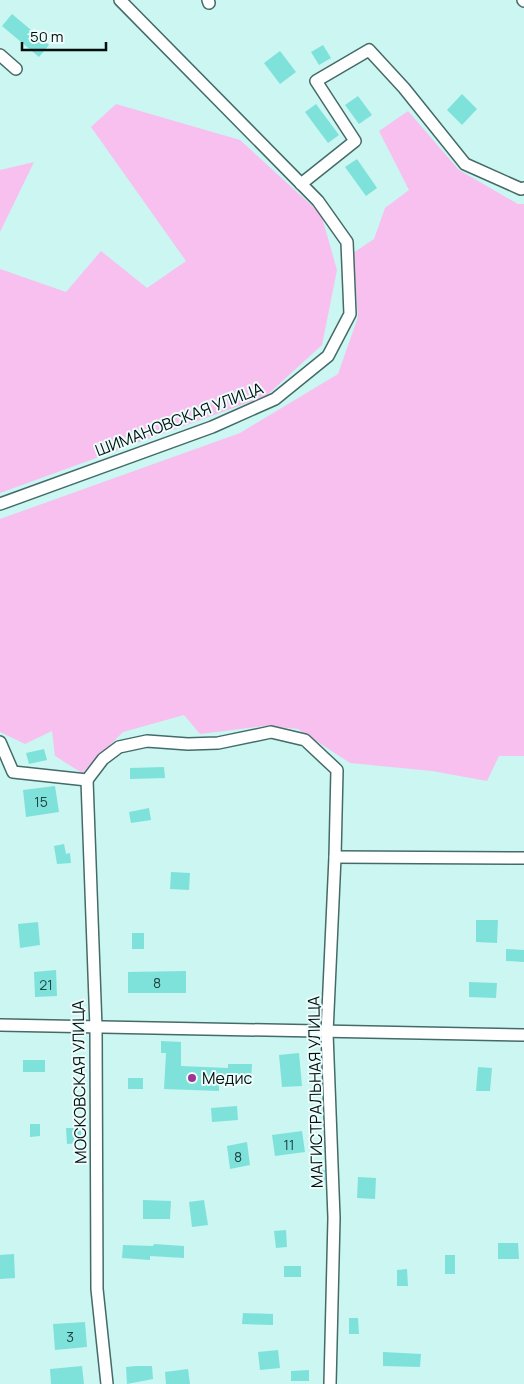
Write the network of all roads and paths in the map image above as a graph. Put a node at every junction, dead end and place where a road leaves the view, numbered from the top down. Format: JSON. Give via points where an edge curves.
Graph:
{"nodes":[{"id":1,"x":120,"y":0,"type":"edge"},
{"id":2,"x":0,"y":55,"type":"edge"},
{"id":3,"x":16,"y":70,"type":"dead end"},
{"id":4,"x":301,"y":184,"type":"junction"},
{"id":5,"x":524,"y":188,"type":"edge"},
{"id":6,"x":0,"y":504,"type":"edge"},
{"id":7,"x":0,"y":742,"type":"edge"},
{"id":8,"x":87,"y":780,"type":"junction"},
{"id":9,"x":335,"y":857,"type":"junction"},
{"id":10,"x":524,"y":858,"type":"edge"},
{"id":11,"x":0,"y":1025,"type":"edge"},
{"id":12,"x":96,"y":1028,"type":"junction"},
{"id":13,"x":327,"y":1033,"type":"junction"},
{"id":14,"x":524,"y":1035,"type":"edge"},
{"id":15,"x":107,"y":1384,"type":"edge"},
{"id":16,"x":330,"y":1384,"type":"edge"}],
"edges":[{"from":1,"to":4,"type":"street","name":"ШИМАНОВСКАЯ УЛИЦА"},
{"from":2,"to":3,"type":"street"},
{"from":4,"to":5,"type":"street","via":[[355,142],[316,81],[369,50],[465,164]]},
{"from":4,"to":6,"type":"street","name":"ШИМАНОВСКАЯ УЛИЦА","via":[[318,201],[347,242],[350,314],[328,356],[275,399],[212,426]]},
{"from":7,"to":8,"type":"street","via":[[13,772]]},
{"from":8,"to":9,"type":"street","name":"МАГИСТРАЛЬНАЯ УЛИЦА","via":[[103,759],[120,747],[147,741],[218,743],[271,732],[304,740],[337,770]]},
{"from":8,"to":12,"type":"street","name":"МОСКОВСКАЯ УЛИЦА"},
{"from":9,"to":10,"type":"street"},
{"from":9,"to":13,"type":"street","name":"МАГИСТРАЛЬНАЯ УЛИЦА"},
{"from":11,"to":12,"type":"street"},
{"from":12,"to":13,"type":"street"},
{"from":12,"to":15,"type":"street","name":"МОСКОВСКАЯ УЛИЦА","via":[[98,1289]]},
{"from":13,"to":14,"type":"street"},
{"from":13,"to":16,"type":"street","name":"МАГИСТРАЛЬНАЯ УЛИЦА","via":[[334,1218]]}]}
